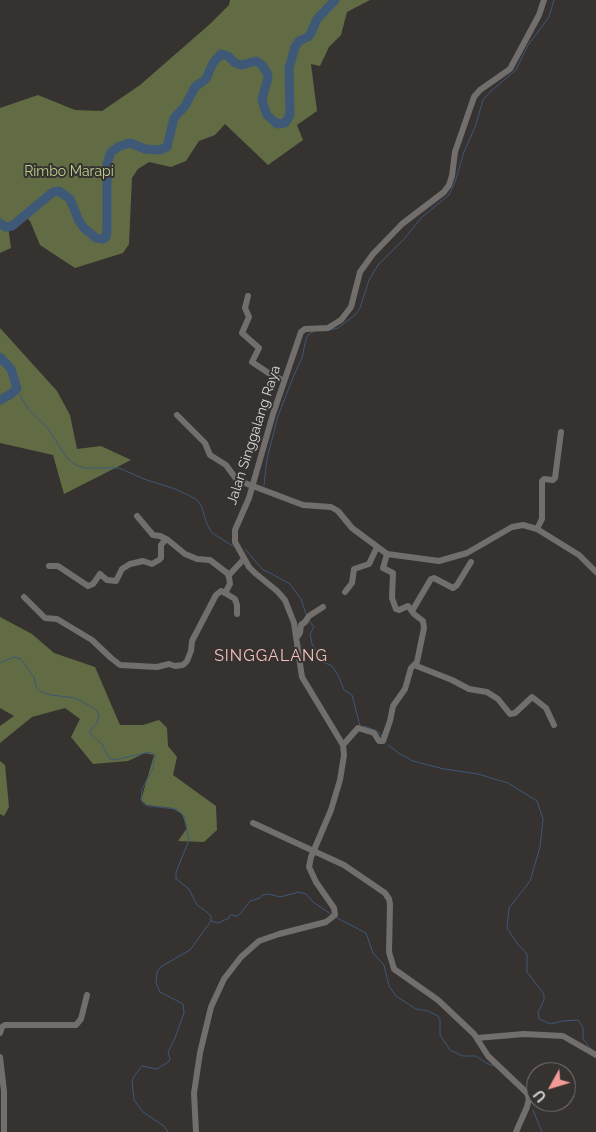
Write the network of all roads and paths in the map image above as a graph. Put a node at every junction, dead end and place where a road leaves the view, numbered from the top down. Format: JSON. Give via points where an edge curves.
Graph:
{"nodes":[{"id":1,"x":544,"y":0,"type":"edge"},
{"id":2,"x":248,"y":296,"type":"dead end"},
{"id":3,"x":284,"y":380,"type":"junction"},
{"id":4,"x":177,"y":415,"type":"dead end"},
{"id":5,"x":561,"y":432,"type":"dead end"},
{"id":6,"x":253,"y":486,"type":"junction"},
{"id":7,"x":137,"y":516,"type":"dead end"},
{"id":8,"x":537,"y":529,"type":"junction"},
{"id":9,"x":166,"y":539,"type":"junction"},
{"id":10,"x":377,"y":547,"type":"junction"},
{"id":11,"x":387,"y":554,"type":"junction"},
{"id":12,"x":244,"y":559,"type":"junction"},
{"id":13,"x":470,"y":562,"type":"dead end"},
{"id":14,"x":49,"y":566,"type":"dead end"},
{"id":15,"x":596,"y":572,"type":"edge"},
{"id":16,"x":228,"y":575,"type":"junction"},
{"id":17,"x":345,"y":592,"type":"dead end"},
{"id":18,"x":225,"y":593,"type":"junction"},
{"id":19,"x":24,"y":597,"type":"dead end"},
{"id":20,"x":323,"y":607,"type":"dead end"},
{"id":21,"x":412,"y":611,"type":"junction"},
{"id":22,"x":237,"y":614,"type":"dead end"},
{"id":23,"x":297,"y":637,"type":"junction"},
{"id":24,"x":414,"y":666,"type":"junction"},
{"id":25,"x":554,"y":725,"type":"dead end"},
{"id":26,"x":343,"y":745,"type":"junction"},
{"id":27,"x":253,"y":823,"type":"dead end"},
{"id":28,"x":313,"y":852,"type":"junction"},
{"id":29,"x":87,"y":995,"type":"dead end"},
{"id":30,"x":0,"y":1033,"type":"edge"},
{"id":31,"x":477,"y":1038,"type":"junction"},
{"id":32,"x":596,"y":1055,"type":"edge"},
{"id":33,"x":0,"y":1057,"type":"edge"},
{"id":34,"x":4,"y":1132,"type":"edge"},
{"id":35,"x":196,"y":1132,"type":"edge"},
{"id":36,"x":516,"y":1132,"type":"edge"}],
"edges":[{"from":1,"to":3,"type":"street","name":"Jalan Singgalang Raya","via":[[510,69],[474,97],[455,152],[449,185],[434,201],[402,224],[373,254],[360,272],[351,307],[341,320],[328,328],[302,331]]},
{"from":2,"to":3,"type":"street","via":[[245,308],[249,317],[242,333],[259,348],[252,362]]},
{"from":3,"to":6,"type":"street","name":"Jalan Singgalang Raya"},
{"from":4,"to":6,"type":"street","via":[[205,443],[210,455],[226,465],[236,479]]},
{"from":5,"to":8,"type":"street","via":[[555,478],[542,481],[542,519]]},
{"from":6,"to":10,"type":"street","via":[[303,505],[331,507]]},
{"from":6,"to":12,"type":"street","name":"Jalan Singgalang Raya","via":[[234,534]]},
{"from":7,"to":9,"type":"street","via":[[151,534]]},
{"from":8,"to":11,"type":"street","via":[[523,525],[512,527],[470,551],[439,561]]},
{"from":8,"to":15,"type":"street","via":[[579,555]]},
{"from":9,"to":14,"type":"street","via":[[161,545],[159,560],[152,564],[143,561],[130,564],[122,569],[115,581],[100,574],[88,586],[58,566]]},
{"from":9,"to":16,"type":"street","via":[[183,553],[210,560]]},
{"from":10,"to":11,"type":"street"},
{"from":10,"to":17,"type":"street","via":[[369,564],[354,569],[352,583]]},
{"from":11,"to":21,"type":"street","via":[[383,568],[393,574],[392,598],[396,609],[408,606]]},
{"from":12,"to":16,"type":"street"},
{"from":12,"to":23,"type":"street","name":"Jalan Singgalang Raya","via":[[285,600]]},
{"from":13,"to":21,"type":"street","via":[[453,588],[431,579]]},
{"from":16,"to":18,"type":"street","via":[[230,584]]},
{"from":18,"to":19,"type":"street","via":[[221,591],[216,595],[192,640],[187,661],[183,665],[157,667],[120,665],[92,640],[57,619],[45,618]]},
{"from":18,"to":22,"type":"street","via":[[235,599]]},
{"from":20,"to":23,"type":"street","via":[[301,625]]},
{"from":21,"to":24,"type":"street","via":[[423,620],[424,626]]},
{"from":23,"to":26,"type":"street","name":"Jalan Singgalang Raya","via":[[302,677]]},
{"from":24,"to":25,"type":"street","via":[[469,689],[487,692],[498,699],[510,714],[532,696],[546,708]]},
{"from":24,"to":26,"type":"street","via":[[405,689],[393,706],[382,740],[378,741],[374,733],[358,728]]},
{"from":26,"to":28,"type":"street","via":[[340,780]]},
{"from":27,"to":28,"type":"street"},
{"from":28,"to":31,"type":"street","via":[[344,865],[385,893],[390,904],[389,952],[394,969],[438,1000]]},
{"from":28,"to":35,"type":"street","via":[[309,867],[311,874],[334,908],[335,915],[326,922],[259,942],[241,957],[224,979],[211,1007],[200,1054],[194,1093]]},
{"from":29,"to":30,"type":"street","via":[[81,1019],[76,1025],[5,1026]]},
{"from":31,"to":32,"type":"street","via":[[524,1034],[563,1036]]},
{"from":31,"to":36,"type":"street","via":[[488,1056],[527,1093],[527,1107]]},
{"from":33,"to":34,"type":"street"}]}
